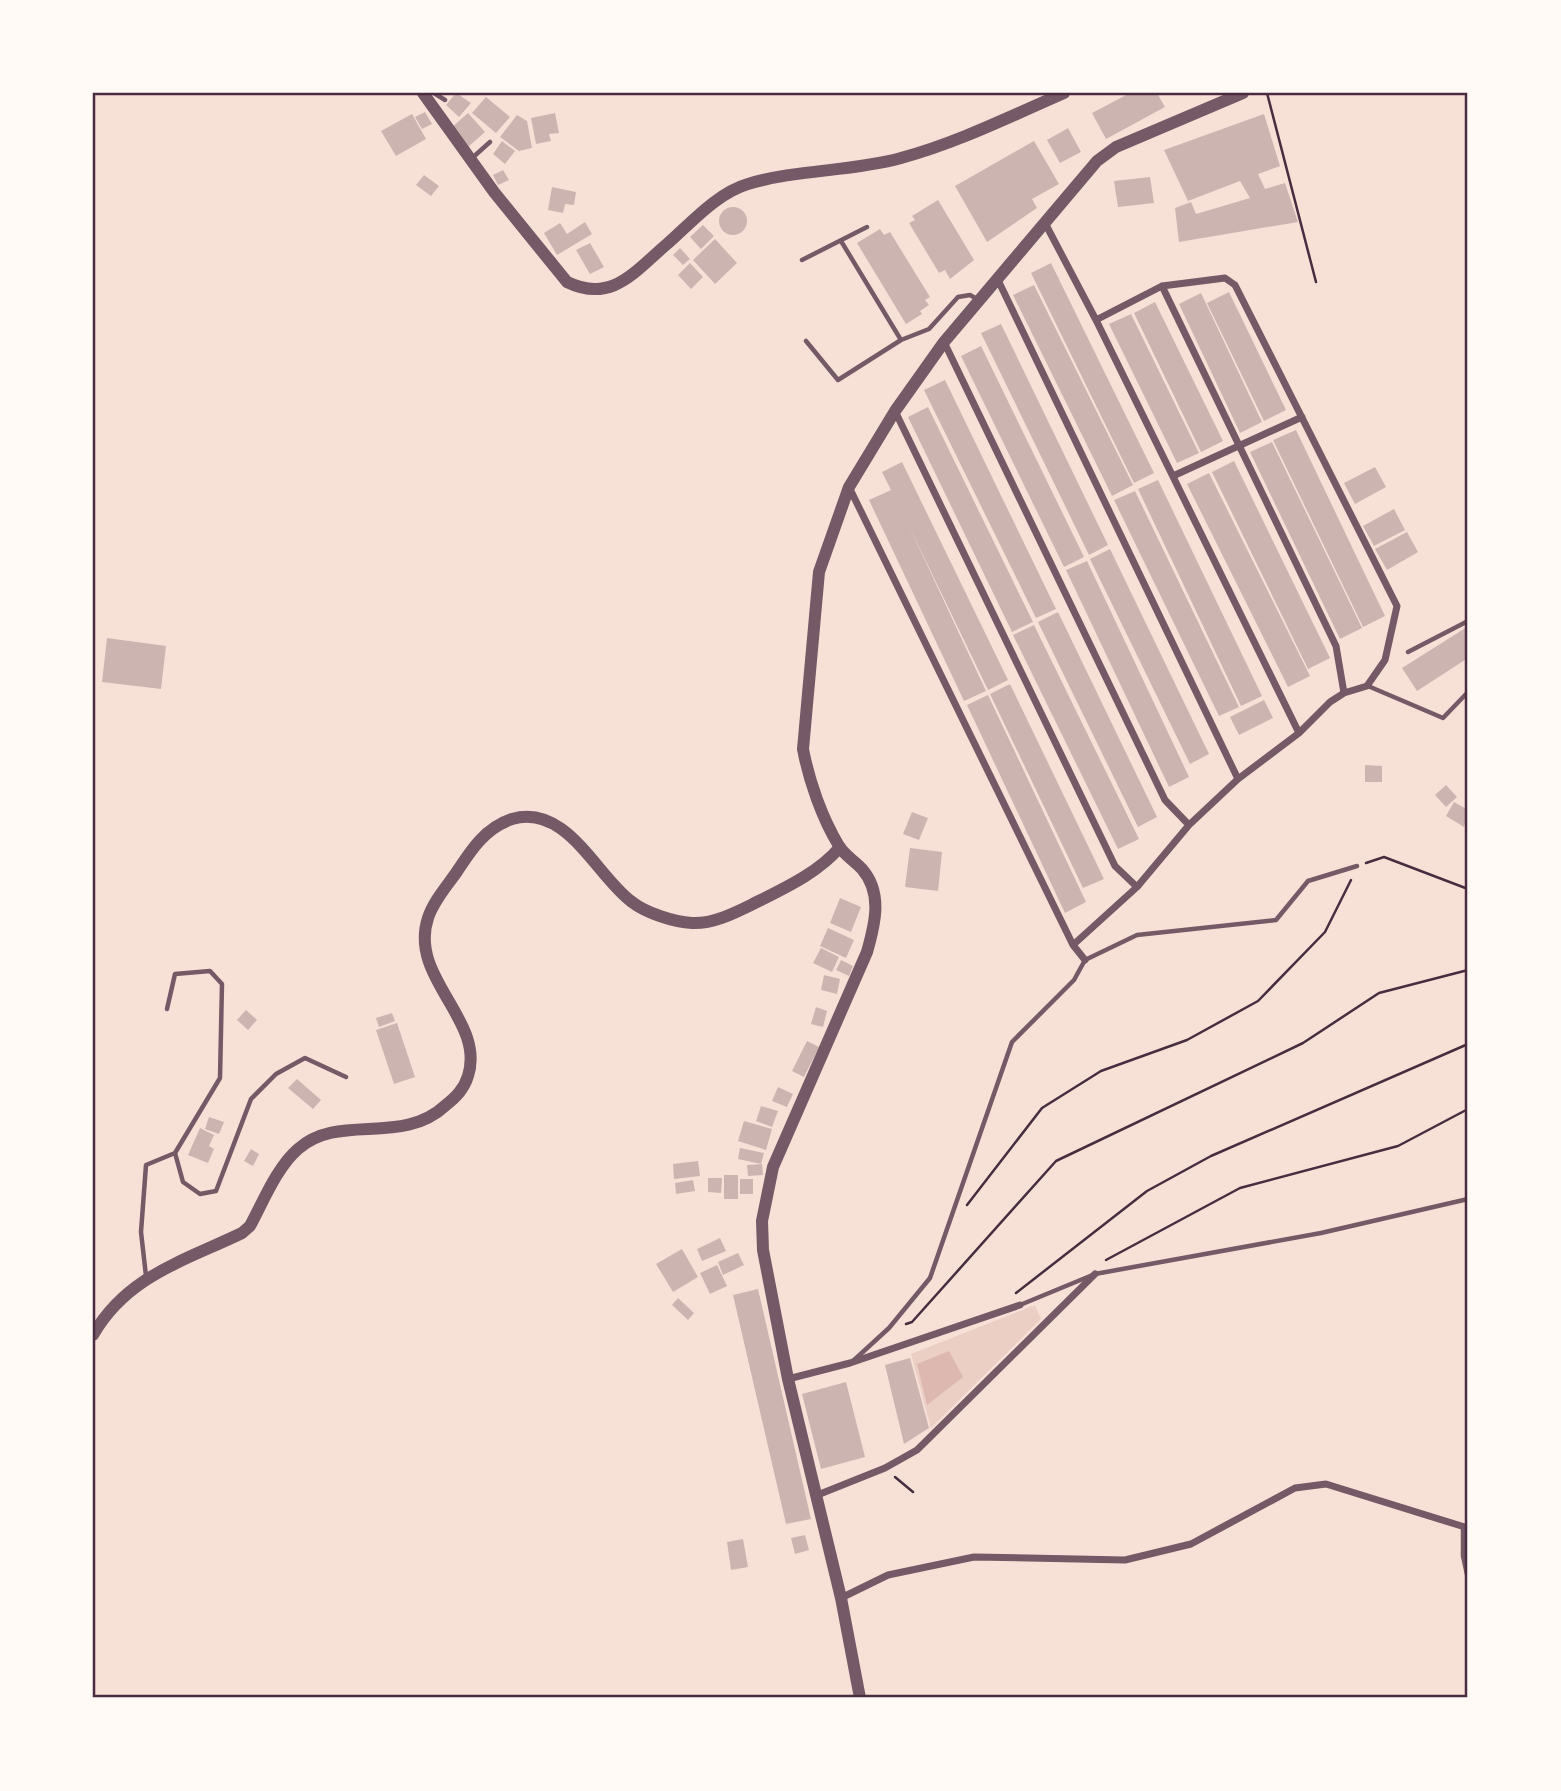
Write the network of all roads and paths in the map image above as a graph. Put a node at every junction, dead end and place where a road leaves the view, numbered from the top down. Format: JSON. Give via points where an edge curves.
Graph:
{"nodes":[{"id":1,"x":423,"y":93,"type":"edge"},
{"id":2,"x":434,"y":93,"type":"edge"},
{"id":3,"x":1064,"y":93,"type":"edge"},
{"id":4,"x":1243,"y":93,"type":"edge"},
{"id":5,"x":1267,"y":93,"type":"edge"},
{"id":6,"x":445,"y":100,"type":"dead end"},
{"id":7,"x":490,"y":142,"type":"dead end"},
{"id":8,"x":470,"y":159,"type":"junction"},
{"id":9,"x":1045,"y":222,"type":"junction"},
{"id":10,"x":867,"y":227,"type":"dead end"},
{"id":11,"x":841,"y":241,"type":"junction"},
{"id":12,"x":803,"y":260,"type":"dead end"},
{"id":13,"x":997,"y":277,"type":"junction"},
{"id":14,"x":1316,"y":282,"type":"dead end"},
{"id":15,"x":1162,"y":286,"type":"junction"},
{"id":16,"x":978,"y":299,"type":"junction"},
{"id":17,"x":1096,"y":320,"type":"junction"},
{"id":18,"x":901,"y":340,"type":"junction"},
{"id":19,"x":806,"y":341,"type":"dead end"},
{"id":20,"x":944,"y":342,"type":"junction"},
{"id":21,"x":895,"y":411,"type":"junction"},
{"id":22,"x":1302,"y":417,"type":"junction"},
{"id":23,"x":1238,"y":445,"type":"junction"},
{"id":24,"x":1173,"y":476,"type":"junction"},
{"id":25,"x":849,"y":487,"type":"junction"},
{"id":26,"x":1468,"y":621,"type":"edge"},
{"id":27,"x":1408,"y":652,"type":"dead end"},
{"id":28,"x":1367,"y":686,"type":"junction"},
{"id":29,"x":1468,"y":692,"type":"edge"},
{"id":30,"x":1344,"y":693,"type":"junction"},
{"id":31,"x":1299,"y":733,"type":"junction"},
{"id":32,"x":1238,"y":779,"type":"junction"},
{"id":33,"x":1189,"y":825,"type":"junction"},
{"id":34,"x":840,"y":847,"type":"junction"},
{"id":35,"x":1357,"y":866,"type":"junction"},
{"id":36,"x":1137,"y":887,"type":"junction"},
{"id":37,"x":1468,"y":888,"type":"edge"},
{"id":38,"x":1073,"y":945,"type":"junction"},
{"id":39,"x":1086,"y":960,"type":"junction"},
{"id":40,"x":1468,"y":970,"type":"edge"},
{"id":41,"x":167,"y":1009,"type":"dead end"},
{"id":42,"x":1468,"y":1044,"type":"edge"},
{"id":43,"x":346,"y":1077,"type":"dead end"},
{"id":44,"x":1468,"y":1109,"type":"edge"},
{"id":45,"x":175,"y":1153,"type":"junction"},
{"id":46,"x":1468,"y":1199,"type":"edge"},
{"id":47,"x":962,"y":1211,"type":"dead end"},
{"id":48,"x":1101,"y":1263,"type":"dead end"},
{"id":49,"x":1095,"y":1274,"type":"junction"},
{"id":50,"x":147,"y":1277,"type":"junction"},
{"id":51,"x":1009,"y":1299,"type":"dead end"},
{"id":52,"x":1020,"y":1305,"type":"joint"},
{"id":53,"x":889,"y":1328,"type":"junction"},
{"id":54,"x":93,"y":1335,"type":"edge"},
{"id":55,"x":850,"y":1363,"type":"junction"},
{"id":56,"x":788,"y":1379,"type":"junction"},
{"id":57,"x":885,"y":1468,"type":"junction"},
{"id":58,"x":913,"y":1492,"type":"dead end"},
{"id":59,"x":815,"y":1496,"type":"junction"},
{"id":60,"x":1466,"y":1528,"type":"edge"},
{"id":61,"x":1468,"y":1579,"type":"edge"},
{"id":62,"x":841,"y":1598,"type":"junction"},
{"id":63,"x":860,"y":1698,"type":"edge"}],
"edges":[{"from":1,"to":8,"type":"street"},
{"from":2,"to":6,"type":"lane"},
{"from":3,"to":8,"type":"street","via":[[937,148],[747,184],[720,198],[626,279],[598,290],[583,290],[567,282]]},
{"from":4,"to":9,"type":"street","via":[[1106,153]]},
{"from":5,"to":14,"type":"path"},
{"from":7,"to":8,"type":"lane"},
{"from":9,"to":13,"type":"street"},
{"from":9,"to":17,"type":"street"},
{"from":10,"to":11,"type":"lane"},
{"from":11,"to":12,"type":"lane"},
{"from":11,"to":18,"type":"lane"},
{"from":13,"to":16,"type":"street"},
{"from":13,"to":32,"type":"street"},
{"from":15,"to":17,"type":"street"},
{"from":15,"to":22,"type":"street","via":[[1225,278],[1236,285]]},
{"from":15,"to":23,"type":"street"},
{"from":16,"to":18,"type":"lane","via":[[958,297],[929,329]]},
{"from":16,"to":20,"type":"street"},
{"from":17,"to":24,"type":"street"},
{"from":18,"to":19,"type":"lane","via":[[838,380]]},
{"from":20,"to":21,"type":"street"},
{"from":20,"to":33,"type":"street","via":[[1165,800]]},
{"from":21,"to":25,"type":"street"},
{"from":21,"to":36,"type":"street","via":[[1115,866]]},
{"from":22,"to":23,"type":"street"},
{"from":22,"to":28,"type":"street","via":[[1397,606],[1385,660]]},
{"from":23,"to":24,"type":"street"},
{"from":23,"to":30,"type":"street","via":[[1336,646]]},
{"from":24,"to":31,"type":"street"},
{"from":25,"to":34,"type":"street","via":[[819,572],[803,749],[808,774]]},
{"from":25,"to":38,"type":"street"},
{"from":26,"to":27,"type":"lane"},
{"from":28,"to":29,"type":"lane","via":[[1443,718]]},
{"from":28,"to":30,"type":"street"},
{"from":30,"to":31,"type":"street"},
{"from":31,"to":32,"type":"street"},
{"from":32,"to":33,"type":"street"},
{"from":33,"to":36,"type":"street"},
{"from":34,"to":50,"type":"street","via":[[831,859],[787,887],[728,916],[693,923],[632,902],[592,856],[550,823],[524,817],[491,829],[469,853],[425,929],[432,974],[467,1039],[471,1061],[460,1092],[442,1109],[399,1129],[345,1129],[315,1138],[297,1150],[242,1233]]},
{"from":34,"to":56,"type":"street","via":[[870,883],[875,894],[875,922],[867,952],[773,1167],[762,1221],[763,1250]]},
{"from":35,"to":37,"type":"path","via":[[1384,857]]},
{"from":35,"to":39,"type":"lane","via":[[1308,881],[1276,920],[1137,935]]},
{"from":35,"to":47,"type":"path","via":[[1325,932],[1258,1001],[1187,1040],[1101,1071],[1042,1108]]},
{"from":36,"to":38,"type":"street"},
{"from":38,"to":39,"type":"street"},
{"from":39,"to":53,"type":"lane","via":[[1074,980],[1012,1042],[930,1278]]},
{"from":40,"to":53,"type":"path","via":[[1379,993],[1303,1043],[1056,1161],[912,1322]]},
{"from":41,"to":45,"type":"lane","via":[[175,974],[210,971],[222,984],[220,1078]]},
{"from":42,"to":51,"type":"path","via":[[1211,1156],[1147,1191]]},
{"from":43,"to":45,"type":"lane","via":[[305,1058],[276,1074],[251,1099],[216,1191],[200,1194],[183,1182]]},
{"from":44,"to":48,"type":"path","via":[[1398,1146],[1240,1188]]},
{"from":45,"to":50,"type":"lane","via":[[146,1165],[141,1232]]},
{"from":46,"to":49,"type":"lane","via":[[1321,1233]]},
{"from":49,"to":52,"type":"lane"},
{"from":49,"to":57,"type":"street","via":[[917,1450]]},
{"from":50,"to":54,"type":"street","via":[[107,1310]]},
{"from":52,"to":55,"type":"street"},
{"from":53,"to":55,"type":"lane"},
{"from":55,"to":56,"type":"street"},
{"from":56,"to":59,"type":"street"},
{"from":57,"to":58,"type":"path"},
{"from":57,"to":59,"type":"street"},
{"from":59,"to":62,"type":"street"},
{"from":60,"to":61,"type":"lane","via":[[1463,1556]]},
{"from":60,"to":62,"type":"street","via":[[1326,1484],[1295,1488],[1191,1544],[1125,1560],[974,1557],[888,1575]]},
{"from":62,"to":63,"type":"street"}]}
